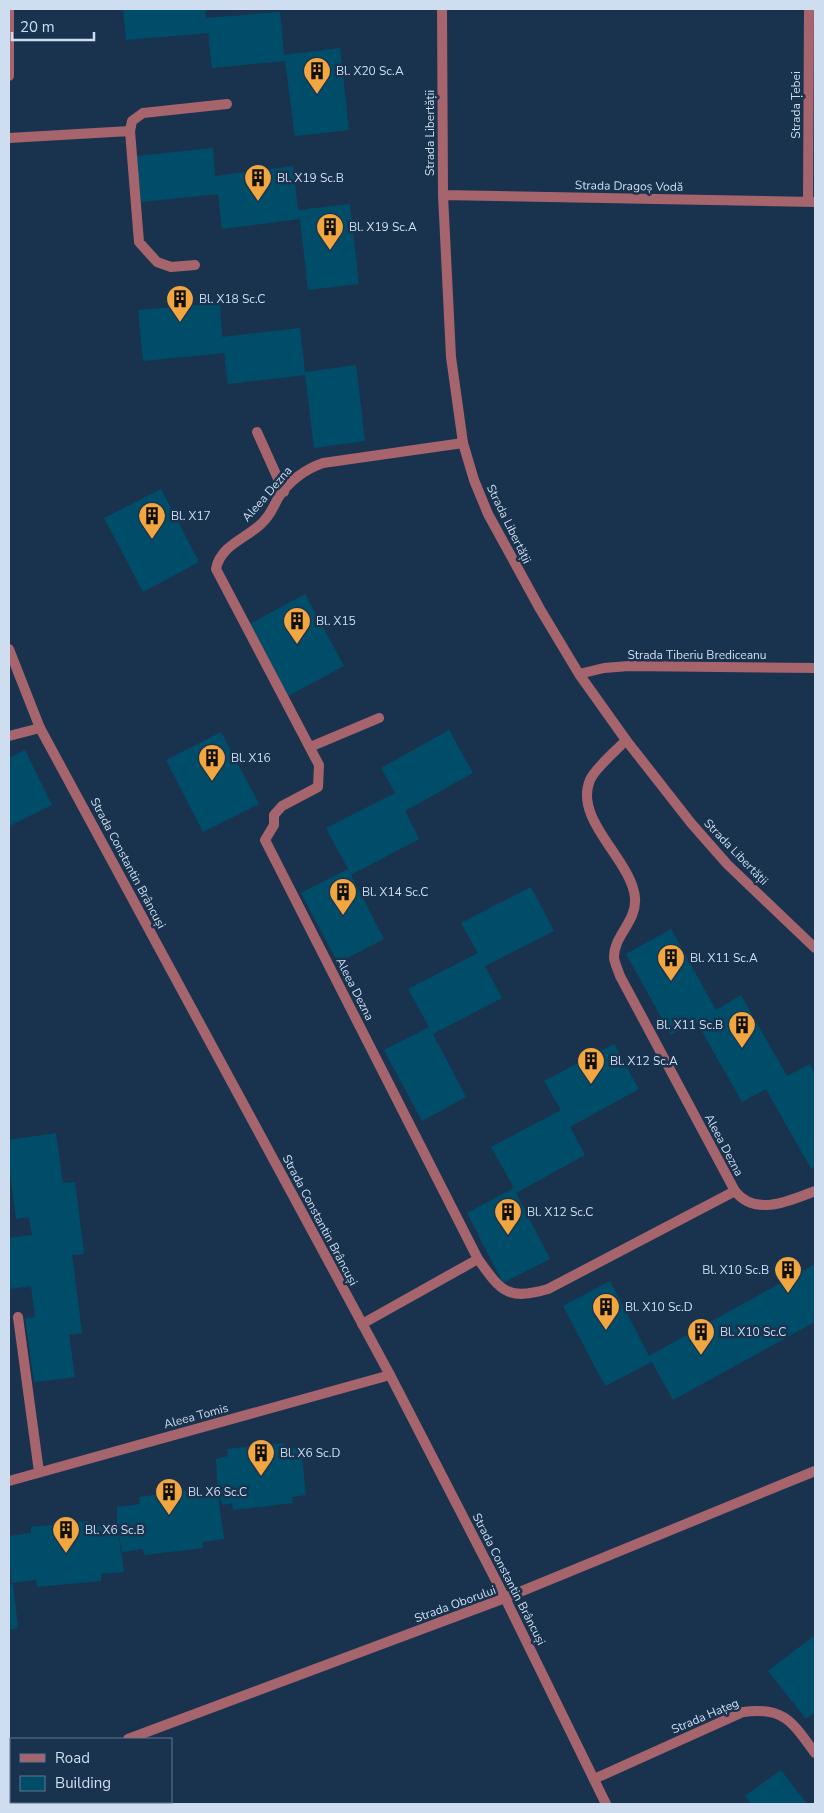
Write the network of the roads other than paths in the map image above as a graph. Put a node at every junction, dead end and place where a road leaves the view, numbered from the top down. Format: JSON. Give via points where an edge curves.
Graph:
{"nodes":[{"id":1,"x":9,"y":9,"type":"edge"},
{"id":2,"x":442,"y":9,"type":"edge"},
{"id":3,"x":810,"y":9,"type":"edge"},
{"id":4,"x":9,"y":76,"type":"edge"},
{"id":5,"x":227,"y":104,"type":"dead end"},
{"id":6,"x":130,"y":131,"type":"junction"},
{"id":7,"x":9,"y":138,"type":"edge"},
{"id":8,"x":443,"y":195,"type":"junction"},
{"id":9,"x":812,"y":202,"type":"edge"},
{"id":10,"x":195,"y":265,"type":"dead end"},
{"id":11,"x":258,"y":432,"type":"dead end"},
{"id":12,"x":463,"y":443,"type":"junction"},
{"id":13,"x":284,"y":492,"type":"junction"},
{"id":14,"x":9,"y":649,"type":"edge"},
{"id":15,"x":815,"y":668,"type":"edge"},
{"id":16,"x":579,"y":674,"type":"junction"},
{"id":17,"x":378,"y":718,"type":"dead end"},
{"id":18,"x":40,"y":728,"type":"junction"},
{"id":19,"x":9,"y":736,"type":"edge"},
{"id":20,"x":626,"y":740,"type":"junction"},
{"id":21,"x":310,"y":747,"type":"junction"},
{"id":22,"x":815,"y":948,"type":"edge"},
{"id":23,"x":735,"y":1191,"type":"junction"},
{"id":24,"x":815,"y":1191,"type":"edge"},
{"id":25,"x":478,"y":1259,"type":"junction"},
{"id":26,"x":18,"y":1317,"type":"dead end"},
{"id":27,"x":362,"y":1324,"type":"junction"},
{"id":28,"x":390,"y":1375,"type":"junction"},
{"id":29,"x":815,"y":1471,"type":"edge"},
{"id":30,"x":39,"y":1472,"type":"junction"},
{"id":31,"x":9,"y":1481,"type":"edge"},
{"id":32,"x":506,"y":1598,"type":"junction"},
{"id":33,"x":131,"y":1738,"type":"edge"},
{"id":34,"x":815,"y":1753,"type":"edge"},
{"id":35,"x":594,"y":1779,"type":"junction"},
{"id":36,"x":606,"y":1804,"type":"edge"}],
"edges":[{"from":1,"to":4,"type":"street"},
{"from":2,"to":8,"type":"street","name":"Strada Libertății"},
{"from":3,"to":9,"type":"street","name":"Strada Țebei"},
{"from":5,"to":6,"type":"street","via":[[143,113],[132,121]]},
{"from":6,"to":7,"type":"street"},
{"from":6,"to":10,"type":"street","via":[[139,242],[157,262],[171,266]]},
{"from":8,"to":9,"type":"street","name":"Strada Dragoș Vodă"},
{"from":8,"to":12,"type":"street","name":"Strada Libertății","via":[[451,357]]},
{"from":11,"to":13,"type":"street"},
{"from":12,"to":13,"type":"street","name":"Aleea Dezna","via":[[323,463],[300,473]]},
{"from":12,"to":16,"type":"street","name":"Strada Libertății","via":[[488,514]]},
{"from":13,"to":21,"type":"street","name":"Aleea Dezna","via":[[262,524],[228,547],[218,559],[216,570]]},
{"from":14,"to":18,"type":"street","name":"Strada Constantin Brâncuși"},
{"from":15,"to":16,"type":"street","name":"Strada Tiberiu Brediceanu","via":[[629,666]]},
{"from":16,"to":20,"type":"street","name":"Strada Libertății"},
{"from":17,"to":21,"type":"street"},
{"from":18,"to":19,"type":"street"},
{"from":18,"to":27,"type":"street","name":"Strada Constantin Brâncuși"},
{"from":20,"to":22,"type":"street","name":"Strada Libertății","via":[[727,864]]},
{"from":20,"to":23,"type":"street","name":"Aleea Dezna","via":[[590,778],[588,792],[589,808],[632,885],[635,897],[635,913],[614,957],[620,976]]},
{"from":21,"to":25,"type":"street","name":"Aleea Dezna","via":[[319,765],[318,786],[274,814],[274,825],[265,840]]},
{"from":23,"to":24,"type":"street","name":"Aleea Dezna","via":[[751,1205],[763,1206]]},
{"from":23,"to":25,"type":"street","name":"Aleea Dezna","via":[[548,1288],[530,1294],[518,1294],[497,1285]]},
{"from":25,"to":27,"type":"street"},
{"from":26,"to":30,"type":"street"},
{"from":27,"to":28,"type":"street","name":"Strada Constantin Brâncuși"},
{"from":28,"to":30,"type":"street","name":"Aleea Tomis"},
{"from":28,"to":32,"type":"street","name":"Strada Constantin Brâncuși"},
{"from":29,"to":32,"type":"street","name":"Strada Oborului"},
{"from":30,"to":31,"type":"street","name":"Aleea Tomis"},
{"from":32,"to":33,"type":"street","name":"Strada Oborului"},
{"from":32,"to":35,"type":"street","name":"Strada Constantin Brâncuși"},
{"from":34,"to":35,"type":"street","name":"Strada Hațeg","via":[[788,1719],[761,1709],[743,1712]]},
{"from":35,"to":36,"type":"street","name":"Strada Constantin Brâncuși"}]}
